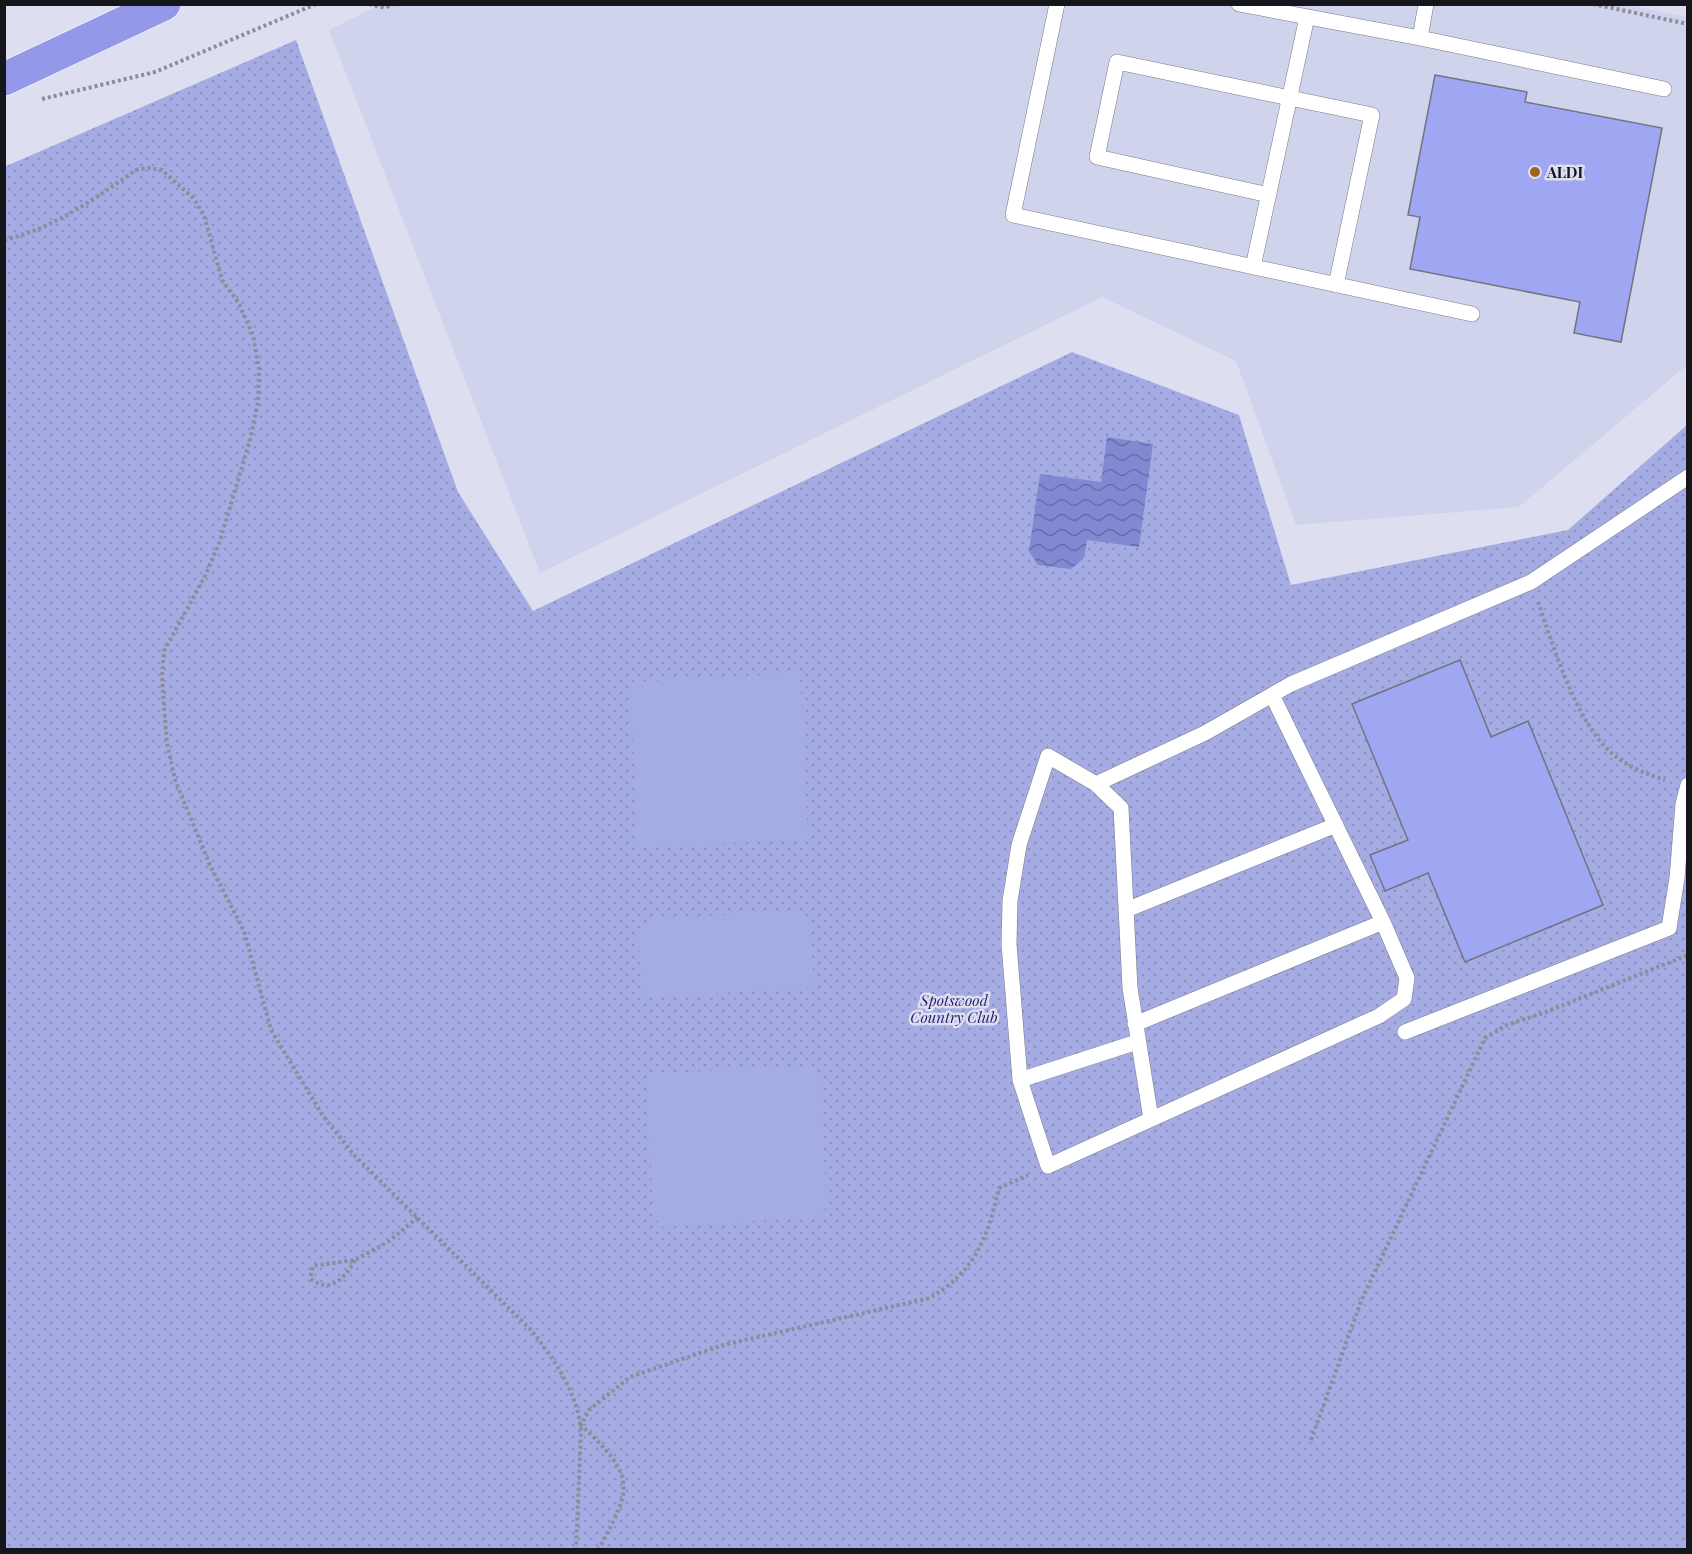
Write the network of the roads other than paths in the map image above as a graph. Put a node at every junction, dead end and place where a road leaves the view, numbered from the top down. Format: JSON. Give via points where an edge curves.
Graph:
{"nodes":[{"id":1,"x":164,"y":4,"type":"edge"},
{"id":2,"x":1057,"y":4,"type":"edge"},
{"id":3,"x":1239,"y":4,"type":"edge"},
{"id":4,"x":1426,"y":4,"type":"edge"},
{"id":5,"x":1307,"y":17,"type":"junction"},
{"id":6,"x":1420,"y":38,"type":"junction"},
{"id":7,"x":4,"y":79,"type":"edge"},
{"id":8,"x":1664,"y":90,"type":"dead end"},
{"id":9,"x":1289,"y":98,"type":"junction"},
{"id":10,"x":1269,"y":195,"type":"junction"},
{"id":11,"x":1253,"y":267,"type":"junction"},
{"id":12,"x":1336,"y":285,"type":"junction"},
{"id":13,"x":1472,"y":314,"type":"dead end"},
{"id":14,"x":1688,"y":477,"type":"edge"},
{"id":15,"x":1272,"y":694,"type":"junction"},
{"id":16,"x":1096,"y":784,"type":"junction"},
{"id":17,"x":1686,"y":789,"type":"edge"},
{"id":18,"x":1336,"y":825,"type":"junction"},
{"id":19,"x":1126,"y":910,"type":"junction"},
{"id":20,"x":1383,"y":922,"type":"junction"},
{"id":21,"x":1135,"y":1024,"type":"junction"},
{"id":22,"x":1405,"y":1032,"type":"dead end"},
{"id":23,"x":1137,"y":1042,"type":"junction"},
{"id":24,"x":1020,"y":1080,"type":"junction"},
{"id":25,"x":1151,"y":1119,"type":"junction"}],
"edges":[{"from":1,"to":7,"type":"highway"},
{"from":2,"to":11,"type":"lane","via":[[1013,215]]},
{"from":3,"to":5,"type":"lane"},
{"from":4,"to":6,"type":"lane"},
{"from":5,"to":6,"type":"lane"},
{"from":5,"to":9,"type":"lane"},
{"from":6,"to":8,"type":"lane"},
{"from":9,"to":10,"type":"lane"},
{"from":9,"to":10,"type":"lane","via":[[1117,62],[1112,83],[1097,157]]},
{"from":9,"to":12,"type":"lane","via":[[1372,115]]},
{"from":10,"to":11,"type":"lane"},
{"from":11,"to":12,"type":"lane"},
{"from":12,"to":13,"type":"lane"},
{"from":14,"to":15,"type":"lane","via":[[1531,582]]},
{"from":15,"to":16,"type":"lane","via":[[1205,733]]},
{"from":15,"to":18,"type":"lane"},
{"from":16,"to":19,"type":"lane","via":[[1121,808]]},
{"from":16,"to":24,"type":"lane","via":[[1048,756],[1019,845],[1010,901],[1009,944]]},
{"from":17,"to":22,"type":"lane","via":[[1669,928]]},
{"from":18,"to":19,"type":"lane"},
{"from":18,"to":20,"type":"lane"},
{"from":19,"to":21,"type":"lane"},
{"from":20,"to":21,"type":"lane"},
{"from":20,"to":25,"type":"lane","via":[[1407,978],[1404,999],[1379,1016]]},
{"from":21,"to":23,"type":"lane"},
{"from":23,"to":24,"type":"lane"},
{"from":23,"to":25,"type":"lane"},
{"from":24,"to":25,"type":"lane","via":[[1048,1166]]}]}
